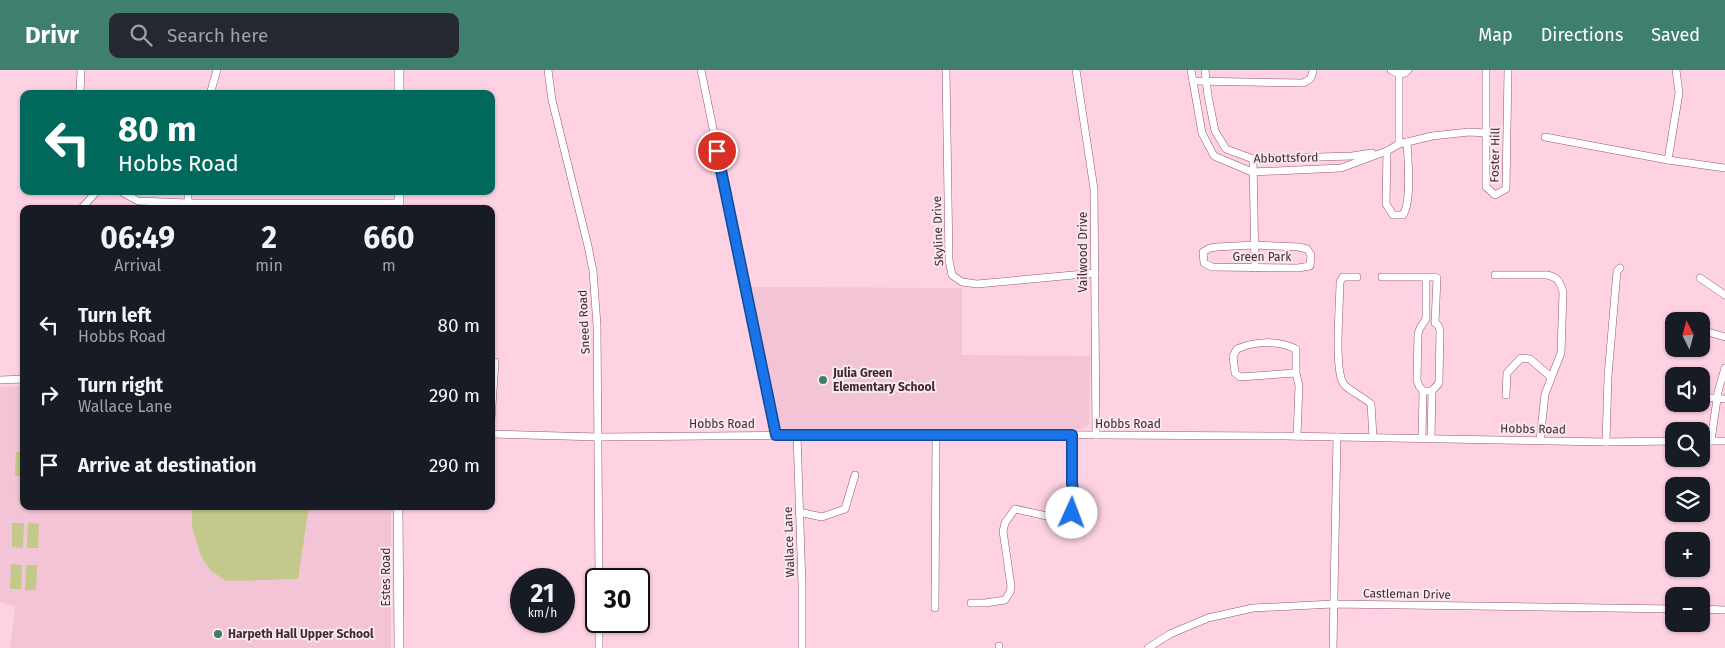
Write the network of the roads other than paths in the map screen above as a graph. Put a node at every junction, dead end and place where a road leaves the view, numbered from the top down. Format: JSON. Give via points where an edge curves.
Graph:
{"nodes":[{"id":1,"x":81,"y":70,"type":"edge"},
{"id":2,"x":217,"y":70,"type":"edge"},
{"id":3,"x":399,"y":70,"type":"edge"},
{"id":4,"x":548,"y":70,"type":"edge"},
{"id":5,"x":701,"y":70,"type":"edge"},
{"id":6,"x":946,"y":70,"type":"edge"},
{"id":7,"x":1076,"y":70,"type":"edge"},
{"id":8,"x":1191,"y":70,"type":"edge"},
{"id":9,"x":1205,"y":70,"type":"edge"},
{"id":10,"x":1313,"y":70,"type":"edge"},
{"id":11,"x":1391,"y":70,"type":"edge"},
{"id":12,"x":1408,"y":70,"type":"edge"},
{"id":13,"x":1486,"y":70,"type":"edge"},
{"id":14,"x":1508,"y":70,"type":"edge"},
{"id":15,"x":1676,"y":70,"type":"edge"},
{"id":16,"x":1399,"y":74,"type":"junction"},
{"id":17,"x":1193,"y":81,"type":"junction"},
{"id":18,"x":1206,"y":81,"type":"junction"},
{"id":19,"x":80,"y":90,"type":"edge"},
{"id":20,"x":211,"y":90,"type":"edge"},
{"id":21,"x":399,"y":90,"type":"edge"},
{"id":22,"x":1486,"y":133,"type":"junction"},
{"id":23,"x":1544,"y":137,"type":"dead end"},
{"id":24,"x":1407,"y":142,"type":"junction"},
{"id":25,"x":1399,"y":144,"type":"junction"},
{"id":26,"x":1387,"y":151,"type":"junction"},
{"id":27,"x":1253,"y":159,"type":"junction"},
{"id":28,"x":1668,"y":160,"type":"junction"},
{"id":29,"x":1725,"y":168,"type":"edge"},
{"id":30,"x":1252,"y":172,"type":"junction"},
{"id":31,"x":93,"y":195,"type":"edge"},
{"id":32,"x":127,"y":195,"type":"edge"},
{"id":33,"x":85,"y":205,"type":"edge"},
{"id":34,"x":176,"y":205,"type":"edge"},
{"id":35,"x":1254,"y":245,"type":"junction"},
{"id":36,"x":1255,"y":268,"type":"junction"},
{"id":37,"x":1620,"y":268,"type":"dead end"},
{"id":38,"x":1095,"y":273,"type":"junction"},
{"id":39,"x":1496,"y":275,"type":"dead end"},
{"id":40,"x":1382,"y":276,"type":"dead end"},
{"id":41,"x":1356,"y":277,"type":"dead end"},
{"id":42,"x":1426,"y":277,"type":"junction"},
{"id":43,"x":1700,"y":278,"type":"dead end"},
{"id":44,"x":1725,"y":295,"type":"edge"},
{"id":45,"x":1435,"y":323,"type":"junction"},
{"id":46,"x":1424,"y":324,"type":"junction"},
{"id":47,"x":1710,"y":333,"type":"edge"},
{"id":48,"x":1725,"y":337,"type":"edge"},
{"id":49,"x":1725,"y":368,"type":"edge"},
{"id":50,"x":1296,"y":373,"type":"junction"},
{"id":51,"x":1551,"y":377,"type":"junction"},
{"id":52,"x":20,"y":379,"type":"edge"},
{"id":53,"x":0,"y":380,"type":"edge"},
{"id":54,"x":1424,"y":391,"type":"junction"},
{"id":55,"x":1432,"y":391,"type":"junction"},
{"id":56,"x":1506,"y":395,"type":"dead end"},
{"id":57,"x":1721,"y":398,"type":"edge"},
{"id":58,"x":495,"y":434,"type":"edge"},
{"id":59,"x":936,"y":434,"type":"junction"},
{"id":60,"x":776,"y":435,"type":"junction"},
{"id":61,"x":798,"y":435,"type":"junction"},
{"id":62,"x":1072,"y":435,"type":"junction"},
{"id":63,"x":1096,"y":435,"type":"junction"},
{"id":64,"x":1297,"y":436,"type":"junction"},
{"id":65,"x":1337,"y":436,"type":"junction"},
{"id":66,"x":599,"y":437,"type":"junction"},
{"id":67,"x":1373,"y":437,"type":"junction"},
{"id":68,"x":1422,"y":438,"type":"junction"},
{"id":69,"x":1431,"y":438,"type":"junction"},
{"id":70,"x":1540,"y":440,"type":"junction"},
{"id":71,"x":1665,"y":441,"type":"edge"},
{"id":72,"x":1711,"y":441,"type":"joint"},
{"id":73,"x":1725,"y":441,"type":"edge"},
{"id":74,"x":1606,"y":442,"type":"junction"},
{"id":75,"x":855,"y":475,"type":"dead end"},
{"id":76,"x":398,"y":510,"type":"edge"},
{"id":77,"x":799,"y":512,"type":"junction"},
{"id":78,"x":599,"y":568,"type":"edge"},
{"id":79,"x":971,"y":603,"type":"dead end"},
{"id":80,"x":1333,"y":604,"type":"junction"},
{"id":81,"x":935,"y":608,"type":"dead end"},
{"id":82,"x":1665,"y":609,"type":"edge"},
{"id":83,"x":1710,"y":610,"type":"edge"},
{"id":84,"x":1725,"y":610,"type":"edge"},
{"id":85,"x":599,"y":633,"type":"edge"},
{"id":86,"x":399,"y":648,"type":"edge"},
{"id":87,"x":599,"y":648,"type":"edge"},
{"id":88,"x":802,"y":648,"type":"edge"},
{"id":89,"x":1148,"y":648,"type":"edge"},
{"id":90,"x":1332,"y":648,"type":"edge"}],
"edges":[{"from":1,"to":19,"type":"street"},
{"from":2,"to":20,"type":"street"},
{"from":3,"to":21,"type":"main road"},
{"from":4,"to":66,"type":"street","name":"Sneed Road","via":[[552,100],[593,271]]},
{"from":5,"to":60,"type":"street"},
{"from":6,"to":38,"type":"street","name":"Skyline Drive","via":[[949,260],[952,275],[962,282],[977,284]]},
{"from":7,"to":38,"type":"street","name":"Vailwood Drive","via":[[1094,189]]},
{"from":8,"to":17,"type":"street","name":"Abbottsford"},
{"from":9,"to":18,"type":"street","name":"Abbottsford"},
{"from":10,"to":18,"type":"street","via":[[1312,78],[1303,83]]},
{"from":11,"to":16,"type":"street"},
{"from":12,"to":16,"type":"street"},
{"from":13,"to":22,"type":"street","name":"Foster Hill"},
{"from":14,"to":22,"type":"street","name":"Foster Hill","via":[[1506,189],[1495,195],[1486,187]]},
{"from":15,"to":28,"type":"street","via":[[1679,93]]},
{"from":16,"to":25,"type":"street"},
{"from":17,"to":18,"type":"street"},
{"from":17,"to":30,"type":"street","name":"Abbottsford","via":[[1202,133],[1214,156]]},
{"from":18,"to":27,"type":"street","name":"Abbottsford","via":[[1215,131],[1226,148]]},
{"from":22,"to":24,"type":"street","name":"Abbottsford","via":[[1432,136]]},
{"from":23,"to":28,"type":"street"},
{"from":24,"to":25,"type":"street","name":"Abbottsford"},
{"from":24,"to":26,"type":"street","via":[[1408,180],[1403,215],[1393,215],[1386,204]]},
{"from":25,"to":26,"type":"street","name":"Abbottsford"},
{"from":26,"to":27,"type":"street","name":"Abbottsford","via":[[1352,156]]},
{"from":26,"to":30,"type":"street","name":"Abbottsford","via":[[1341,168]]},
{"from":27,"to":30,"type":"street"},
{"from":28,"to":29,"type":"street"},
{"from":30,"to":35,"type":"street"},
{"from":31,"to":33,"type":"street"},
{"from":32,"to":34,"type":"street","via":[[138,202]]},
{"from":35,"to":36,"type":"street"},
{"from":35,"to":36,"type":"street","name":"Green Park","via":[[1210,248],[1204,252],[1203,258],[1204,263],[1212,267]]},
{"from":35,"to":36,"type":"street","name":"Green Park","via":[[1299,247],[1306,249],[1312,261],[1310,266],[1298,268]]},
{"from":37,"to":74,"type":"street","via":[[1612,312]]},
{"from":38,"to":63,"type":"street","name":"Vailwood Drive"},
{"from":39,"to":51,"type":"street","via":[[1546,275],[1560,282],[1563,292],[1560,353]]},
{"from":40,"to":42,"type":"street"},
{"from":41,"to":67,"type":"street","via":[[1343,276],[1340,282],[1338,356],[1344,385],[1371,404]]},
{"from":42,"to":45,"type":"street","via":[[1435,277],[1437,281]]},
{"from":42,"to":46,"type":"street"},
{"from":43,"to":44,"type":"street"},
{"from":45,"to":46,"type":"street"},
{"from":45,"to":55,"type":"street","via":[[1440,330],[1438,383]]},
{"from":46,"to":54,"type":"street","via":[[1418,334],[1417,380]]},
{"from":47,"to":48,"type":"street"},
{"from":49,"to":57,"type":"street"},
{"from":50,"to":50,"type":"street","via":[[1240,377],[1235,372],[1233,356],[1237,348],[1244,346],[1266,342],[1287,345],[1296,350]]},
{"from":50,"to":64,"type":"street","via":[[1299,386]]},
{"from":51,"to":56,"type":"street","via":[[1530,359],[1521,358],[1508,373]]},
{"from":51,"to":70,"type":"street"},
{"from":52,"to":53,"type":"street"},
{"from":54,"to":55,"type":"street"},
{"from":54,"to":68,"type":"street"},
{"from":55,"to":69,"type":"street"},
{"from":57,"to":72,"type":"street"},
{"from":58,"to":66,"type":"street","name":"Hobbs Road"},
{"from":59,"to":61,"type":"street","name":"Hobbs Road"},
{"from":59,"to":62,"type":"street","name":"Hobbs Road"},
{"from":59,"to":81,"type":"street"},
{"from":60,"to":61,"type":"street","name":"Hobbs Road"},
{"from":60,"to":66,"type":"street","name":"Hobbs Road"},
{"from":61,"to":77,"type":"street","name":"Wallace Lane"},
{"from":62,"to":63,"type":"street","name":"Hobbs Road"},
{"from":62,"to":79,"type":"street","via":[[1075,507],[1072,513],[1056,518],[1015,509],[1004,523],[1003,531],[1010,592],[1005,600]]},
{"from":63,"to":64,"type":"street","name":"Hobbs Road"},
{"from":64,"to":65,"type":"street","name":"Hobbs Road"},
{"from":65,"to":67,"type":"street","name":"Hobbs Road"},
{"from":65,"to":80,"type":"street"},
{"from":66,"to":78,"type":"street","name":"Sneed Road"},
{"from":67,"to":68,"type":"street","name":"Hobbs Road"},
{"from":68,"to":69,"type":"street","name":"Hobbs Road"},
{"from":69,"to":70,"type":"street","name":"Hobbs Road"},
{"from":70,"to":74,"type":"street","name":"Hobbs Road"},
{"from":71,"to":74,"type":"street","name":"Hobbs Road"},
{"from":72,"to":73,"type":"street"},
{"from":75,"to":77,"type":"street","via":[[845,509],[822,516]]},
{"from":76,"to":86,"type":"main road","name":"Estes Road"},
{"from":77,"to":88,"type":"street","name":"Wallace Lane"},
{"from":80,"to":82,"type":"street","name":"Castleman Drive"},
{"from":80,"to":89,"type":"street","name":"Castleman Drive","via":[[1253,608],[1208,618],[1170,634]]},
{"from":80,"to":90,"type":"street"},
{"from":83,"to":84,"type":"street"},
{"from":85,"to":87,"type":"street"}]}
